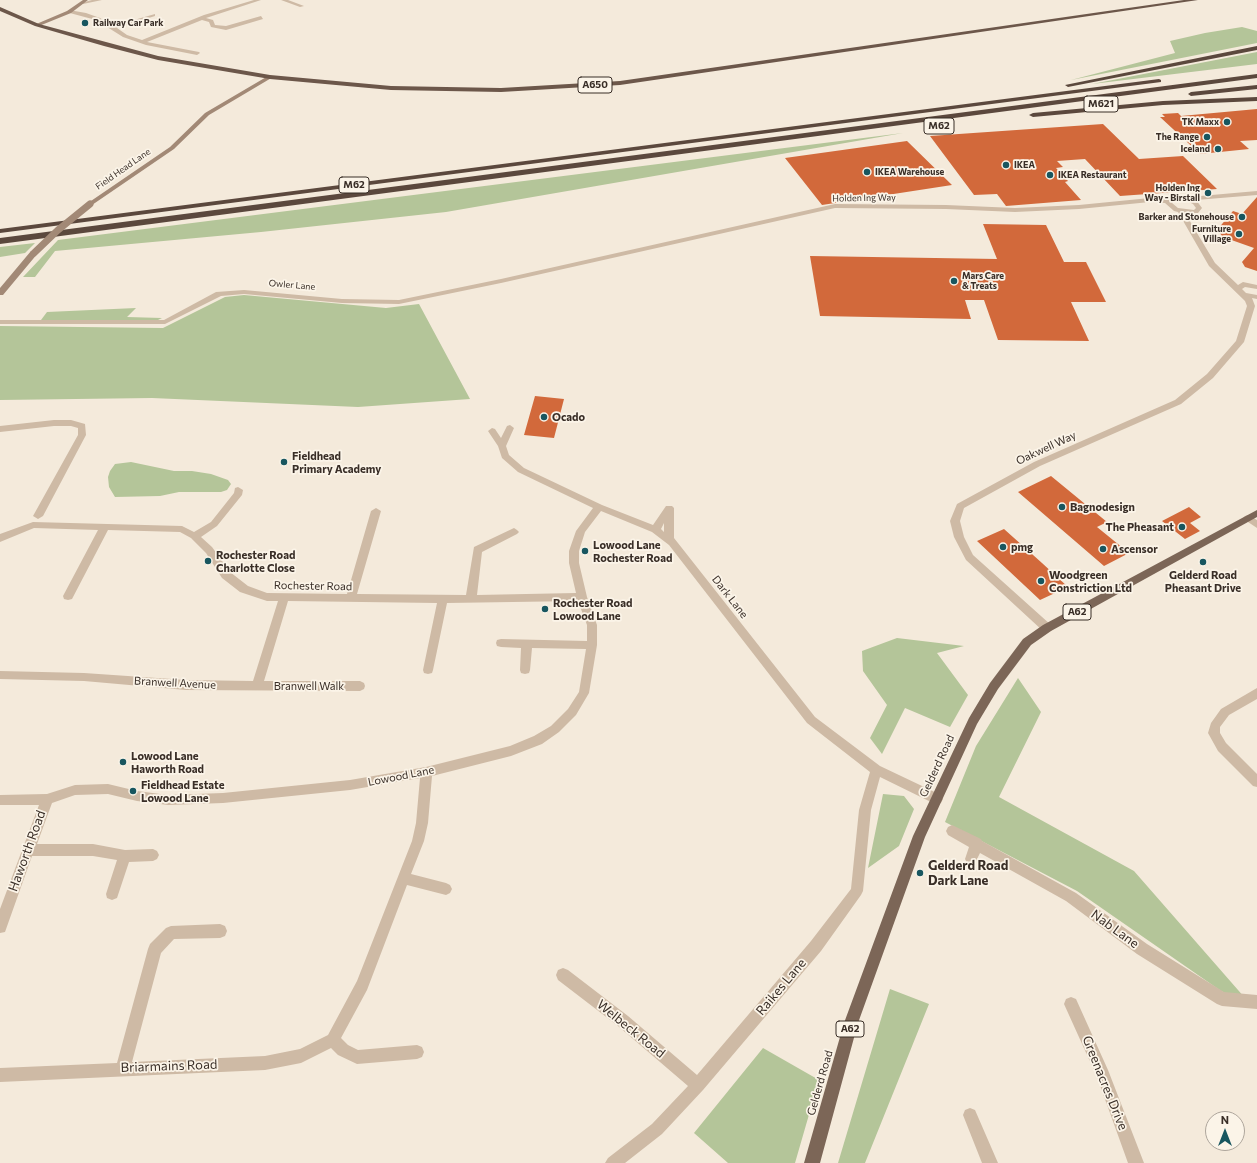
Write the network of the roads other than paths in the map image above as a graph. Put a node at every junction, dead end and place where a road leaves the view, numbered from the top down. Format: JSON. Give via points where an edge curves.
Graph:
{"nodes":[{"id":1,"x":100,"y":0,"type":"edge"},
{"id":2,"x":259,"y":0,"type":"edge"},
{"id":3,"x":283,"y":0,"type":"edge"},
{"id":4,"x":1195,"y":0,"type":"edge"},
{"id":5,"x":83,"y":1,"type":"edge"},
{"id":6,"x":302,"y":6,"type":"dead end"},
{"id":7,"x":0,"y":9,"type":"edge"},
{"id":8,"x":69,"y":12,"type":"junction"},
{"id":9,"x":153,"y":15,"type":"dead end"},
{"id":10,"x":181,"y":17,"type":"dead end"},
{"id":11,"x":202,"y":18,"type":"junction"},
{"id":12,"x":261,"y":18,"type":"dead end"},
{"id":13,"x":186,"y":23,"type":"junction"},
{"id":14,"x":38,"y":25,"type":"junction"},
{"id":15,"x":113,"y":28,"type":"junction"},
{"id":16,"x":142,"y":42,"type":"junction"},
{"id":17,"x":1257,"y":48,"type":"edge"},
{"id":18,"x":197,"y":53,"type":"dead end"},
{"id":19,"x":1257,"y":69,"type":"edge"},
{"id":20,"x":1257,"y":76,"type":"edge"},
{"id":21,"x":270,"y":77,"type":"junction"},
{"id":22,"x":1257,"y":87,"type":"edge"},
{"id":23,"x":1257,"y":99,"type":"edge"},
{"id":24,"x":976,"y":104,"type":"junction"},
{"id":25,"x":1022,"y":116,"type":"dead end"},
{"id":26,"x":944,"y":119,"type":"junction"},
{"id":27,"x":968,"y":122,"type":"dead end"},
{"id":28,"x":621,"y":160,"type":"junction"},
{"id":29,"x":1256,"y":196,"type":"edge"},
{"id":30,"x":1189,"y":199,"type":"junction"},
{"id":31,"x":1169,"y":203,"type":"junction"},
{"id":32,"x":1198,"y":205,"type":"junction"},
{"id":33,"x":1181,"y":212,"type":"junction"},
{"id":34,"x":1191,"y":212,"type":"junction"},
{"id":35,"x":1189,"y":225,"type":"junction"},
{"id":36,"x":0,"y":231,"type":"edge"},
{"id":37,"x":0,"y":241,"type":"edge"},
{"id":38,"x":584,"y":262,"type":"joint"},
{"id":39,"x":1222,"y":274,"type":"junction"},
{"id":40,"x":1254,"y":285,"type":"edge"},
{"id":41,"x":1238,"y":288,"type":"junction"},
{"id":42,"x":0,"y":293,"type":"edge"},
{"id":43,"x":1244,"y":295,"type":"junction"},
{"id":44,"x":1257,"y":297,"type":"edge"},
{"id":45,"x":1254,"y":304,"type":"edge"},
{"id":46,"x":0,"y":322,"type":"edge"},
{"id":47,"x":510,"y":428,"type":"dead end"},
{"id":48,"x":0,"y":429,"type":"edge"},
{"id":49,"x":492,"y":432,"type":"dead end"},
{"id":50,"x":502,"y":446,"type":"junction"},
{"id":51,"x":238,"y":490,"type":"dead end"},
{"id":52,"x":599,"y":507,"type":"junction"},
{"id":53,"x":376,"y":511,"type":"dead end"},
{"id":54,"x":1257,"y":513,"type":"edge"},
{"id":55,"x":38,"y":516,"type":"dead end"},
{"id":56,"x":1248,"y":518,"type":"junction"},
{"id":57,"x":1257,"y":525,"type":"edge"},
{"id":58,"x":105,"y":527,"type":"junction"},
{"id":59,"x":654,"y":530,"type":"junction"},
{"id":60,"x":514,"y":532,"type":"dead end"},
{"id":61,"x":194,"y":536,"type":"junction"},
{"id":62,"x":0,"y":538,"type":"edge"},
{"id":63,"x":669,"y":540,"type":"junction"},
{"id":64,"x":68,"y":596,"type":"dead end"},
{"id":65,"x":582,"y":597,"type":"junction"},
{"id":66,"x":284,"y":598,"type":"junction"},
{"id":67,"x":350,"y":598,"type":"junction"},
{"id":68,"x":443,"y":599,"type":"junction"},
{"id":69,"x":471,"y":599,"type":"junction"},
{"id":70,"x":1047,"y":628,"type":"junction"},
{"id":71,"x":501,"y":643,"type":"dead end"},
{"id":72,"x":527,"y":644,"type":"junction"},
{"id":73,"x":592,"y":645,"type":"junction"},
{"id":74,"x":428,"y":670,"type":"dead end"},
{"id":75,"x":525,"y":670,"type":"dead end"},
{"id":76,"x":0,"y":675,"type":"edge"},
{"id":77,"x":257,"y":686,"type":"junction"},
{"id":78,"x":360,"y":686,"type":"dead end"},
{"id":79,"x":1257,"y":693,"type":"edge"},
{"id":80,"x":876,"y":770,"type":"junction"},
{"id":81,"x":426,"y":772,"type":"junction"},
{"id":82,"x":1257,"y":782,"type":"edge"},
{"id":83,"x":46,"y":799,"type":"junction"},
{"id":84,"x":0,"y":800,"type":"edge"},
{"id":85,"x":937,"y":800,"type":"junction"},
{"id":86,"x":952,"y":831,"type":"dead end"},
{"id":87,"x":976,"y":844,"type":"junction"},
{"id":88,"x":28,"y":850,"type":"junction"},
{"id":89,"x":153,"y":855,"type":"dead end"},
{"id":90,"x":125,"y":856,"type":"junction"},
{"id":91,"x":971,"y":859,"type":"dead end"},
{"id":92,"x":404,"y":878,"type":"junction"},
{"id":93,"x":446,"y":889,"type":"dead end"},
{"id":94,"x":112,"y":894,"type":"dead end"},
{"id":95,"x":0,"y":927,"type":"edge"},
{"id":96,"x":220,"y":931,"type":"dead end"},
{"id":97,"x":563,"y":975,"type":"dead end"},
{"id":98,"x":1257,"y":1002,"type":"edge"},
{"id":99,"x":1071,"y":1004,"type":"dead end"},
{"id":100,"x":333,"y":1040,"type":"junction"},
{"id":101,"x":416,"y":1052,"type":"dead end"},
{"id":102,"x":123,"y":1068,"type":"junction"},
{"id":103,"x":0,"y":1075,"type":"edge"},
{"id":104,"x":698,"y":1085,"type":"junction"},
{"id":105,"x":970,"y":1115,"type":"dead end"},
{"id":106,"x":613,"y":1163,"type":"edge"},
{"id":107,"x":812,"y":1163,"type":"edge"},
{"id":108,"x":990,"y":1163,"type":"edge"},
{"id":109,"x":1136,"y":1163,"type":"edge"}],
"edges":[{"from":1,"to":5,"type":"street"},
{"from":2,"to":11,"type":"street"},
{"from":3,"to":6,"type":"street"},
{"from":4,"to":21,"type":"highway","number":"A650","via":[[620,83],[501,90],[451,90],[391,88]]},
{"from":5,"to":8,"type":"main road"},
{"from":7,"to":14,"type":"highway","number":"A650"},
{"from":8,"to":14,"type":"main road"},
{"from":8,"to":15,"type":"street","via":[[98,19]]},
{"from":9,"to":15,"type":"street"},
{"from":10,"to":13,"type":"street"},
{"from":11,"to":12,"type":"street","via":[[211,21],[213,26],[226,30]]},
{"from":11,"to":13,"type":"street"},
{"from":13,"to":16,"type":"street"},
{"from":14,"to":21,"type":"highway","number":"A650","via":[[158,58]]},
{"from":15,"to":16,"type":"street"},
{"from":16,"to":18,"type":"street"},
{"from":17,"to":24,"type":"highway","number":"M621"},
{"from":19,"to":24,"type":"highway","number":"M62"},
{"from":20,"to":26,"type":"highway","number":"M62"},
{"from":21,"to":42,"type":"main road","name":"Field Head Lane","bridge":true,"via":[[207,114],[172,148],[90,204],[34,253]]},
{"from":22,"to":26,"type":"highway","number":"M621"},
{"from":23,"to":25,"type":"highway","via":[[1163,103]]},
{"from":24,"to":36,"type":"highway","number":"M62"},
{"from":26,"to":28,"type":"highway","number":"M62"},
{"from":27,"to":28,"type":"highway","number":"M62","via":[[699,154]]},
{"from":28,"to":37,"type":"highway","number":"M62"},
{"from":29,"to":30,"type":"street","name":"Holden Ing Way"},
{"from":29,"to":32,"type":"street","name":"Holden Ing Way","via":[[1210,201]]},
{"from":30,"to":31,"type":"street","name":"Holden Ing Way","via":[[1174,198]]},
{"from":30,"to":32,"type":"street"},
{"from":31,"to":33,"type":"street","name":"Holden Ing Way"},
{"from":31,"to":38,"type":"street","name":"Holden Ing Way","via":[[1150,200],[1015,210],[835,206]]},
{"from":32,"to":34,"type":"street","via":[[1198,210]]},
{"from":33,"to":34,"type":"street"},
{"from":33,"to":35,"type":"street","name":"Oakwell Way"},
{"from":34,"to":35,"type":"street"},
{"from":35,"to":39,"type":"street","name":"Oakwell Way","via":[[1212,264]]},
{"from":38,"to":46,"type":"street","name":"Owler Lane","via":[[399,302],[342,301],[244,292],[219,294],[165,322]]},
{"from":39,"to":40,"type":"street"},
{"from":39,"to":41,"type":"street","name":"Oakwell Way"},
{"from":40,"to":41,"type":"street","via":[[1243,284]]},
{"from":41,"to":43,"type":"street","name":"Oakwell Way"},
{"from":43,"to":44,"type":"street"},
{"from":43,"to":45,"type":"street","name":"Oakwell Way"},
{"from":45,"to":70,"type":"street","name":"Oakwell Way","via":[[1240,342],[1210,376],[1178,402],[1037,464],[960,506],[955,521],[958,537],[969,558]]},
{"from":47,"to":50,"type":"street"},
{"from":48,"to":55,"type":"street","via":[[54,423],[82,426],[82,435]]},
{"from":49,"to":50,"type":"street","name":"Dark Lane"},
{"from":50,"to":52,"type":"street","name":"Dark Lane","via":[[505,456],[521,470]]},
{"from":51,"to":61,"type":"street","via":[[239,493],[214,524]]},
{"from":52,"to":59,"type":"street","name":"Dark Lane"},
{"from":52,"to":65,"type":"street","name":"Lowood Lane","via":[[581,531],[574,551],[574,563]]},
{"from":53,"to":67,"type":"street"},
{"from":54,"to":56,"type":"main road","name":"Gelderd Road","number":"A62"},
{"from":56,"to":57,"type":"street"},
{"from":56,"to":70,"type":"main road","name":"Gelderd Road","number":"A62"},
{"from":58,"to":61,"type":"street","name":"Rochester Road","via":[[182,530]]},
{"from":58,"to":62,"type":"street","name":"Rochester Road","via":[[33,525]]},
{"from":58,"to":64,"type":"street"},
{"from":59,"to":63,"type":"street","name":"Dark Lane"},
{"from":59,"to":63,"type":"street","via":[[669,508]]},
{"from":60,"to":69,"type":"street","via":[[477,550]]},
{"from":61,"to":66,"type":"street","name":"Rochester Road","via":[[210,550],[226,575],[244,589],[267,597]]},
{"from":63,"to":80,"type":"street","name":"Dark Lane","via":[[811,720]]},
{"from":65,"to":69,"type":"street","name":"Rochester Road"},
{"from":65,"to":73,"type":"street","name":"Lowood Lane","via":[[592,625]]},
{"from":66,"to":67,"type":"street","name":"Rochester Road"},
{"from":66,"to":77,"type":"street"},
{"from":67,"to":68,"type":"street","name":"Rochester Road"},
{"from":68,"to":69,"type":"street","name":"Rochester Road"},
{"from":68,"to":74,"type":"street"},
{"from":70,"to":85,"type":"main road","name":"Gelderd Road","number":"A62","via":[[1027,642],[994,686],[973,721]]},
{"from":71,"to":72,"type":"street"},
{"from":72,"to":73,"type":"street"},
{"from":72,"to":75,"type":"street"},
{"from":73,"to":81,"type":"street","name":"Lowood Lane","via":[[584,693],[572,712],[555,729],[538,740],[511,751]]},
{"from":76,"to":77,"type":"street","name":"Branwell Avenue","via":[[84,677],[186,685]]},
{"from":77,"to":78,"type":"street","name":"Branwell Walk"},
{"from":79,"to":82,"type":"street","via":[[1225,712],[1215,726],[1214,733],[1222,747]]},
{"from":80,"to":85,"type":"street","name":"Dark Lane"},
{"from":80,"to":104,"type":"street","name":"Raikes Lane","via":[[865,810],[857,891],[816,946]]},
{"from":81,"to":83,"type":"street","name":"Lowood Lane","via":[[350,785],[223,798],[168,800],[101,790],[75,790]]},
{"from":81,"to":92,"type":"street","via":[[422,823]]},
{"from":83,"to":84,"type":"street","name":"Lowood Lane"},
{"from":83,"to":88,"type":"street","name":"Haworth Road"},
{"from":85,"to":107,"type":"main road","name":"Gelderd Road","number":"A62","via":[[919,836],[851,1023]]},
{"from":86,"to":87,"type":"street","name":"Nab Lane"},
{"from":87,"to":91,"type":"street"},
{"from":87,"to":98,"type":"street","name":"Nab Lane","via":[[1071,897],[1142,948],[1222,999]]},
{"from":88,"to":90,"type":"street","via":[[93,850]]},
{"from":88,"to":95,"type":"street","name":"Haworth Road"},
{"from":89,"to":90,"type":"street"},
{"from":90,"to":94,"type":"street"},
{"from":92,"to":93,"type":"street"},
{"from":92,"to":100,"type":"street","via":[[362,985]]},
{"from":96,"to":102,"type":"street","via":[[171,933],[155,948]]},
{"from":97,"to":104,"type":"street","name":"Welbeck Road","via":[[623,1020]]},
{"from":99,"to":109,"type":"street","name":"Greenacres Drive","via":[[1103,1075]]},
{"from":100,"to":101,"type":"street","via":[[343,1050],[357,1057]]},
{"from":100,"to":102,"type":"street","name":"Briarmains Road","via":[[301,1056],[265,1063]]},
{"from":102,"to":103,"type":"street","name":"Briarmains Road"},
{"from":104,"to":106,"type":"street","name":"Raikes Lane","via":[[657,1129]]},
{"from":105,"to":108,"type":"street"}]}
